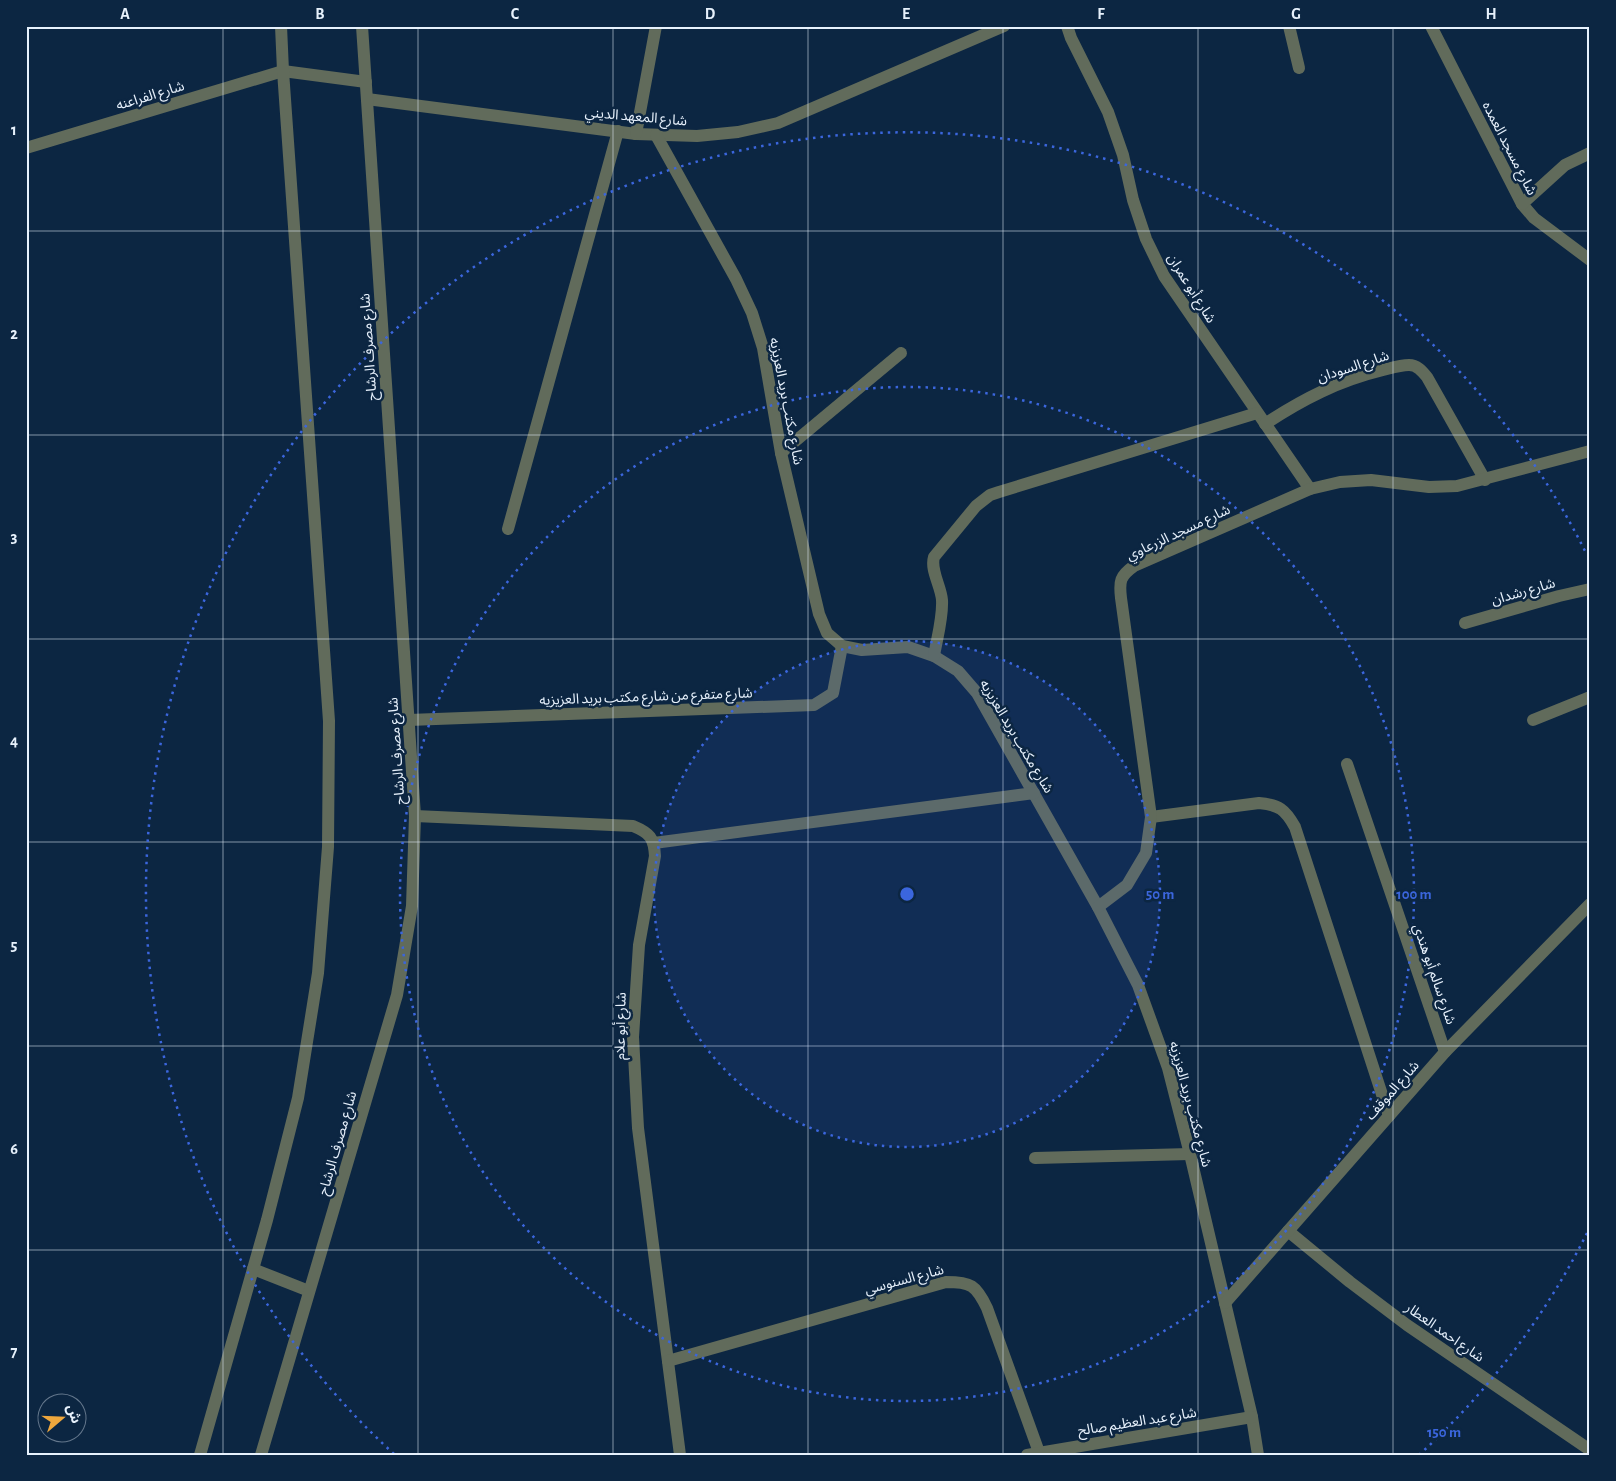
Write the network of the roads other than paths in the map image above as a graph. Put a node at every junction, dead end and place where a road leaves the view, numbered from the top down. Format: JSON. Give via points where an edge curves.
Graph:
{"nodes":[{"id":1,"x":281,"y":26,"type":"edge"},
{"id":2,"x":362,"y":26,"type":"edge"},
{"id":3,"x":656,"y":26,"type":"edge"},
{"id":4,"x":1004,"y":26,"type":"edge"},
{"id":5,"x":1067,"y":26,"type":"edge"},
{"id":6,"x":1289,"y":26,"type":"edge"},
{"id":7,"x":1431,"y":26,"type":"edge"},
{"id":8,"x":1299,"y":68,"type":"dead end"},
{"id":9,"x":283,"y":71,"type":"junction"},
{"id":10,"x":366,"y":82,"type":"junction"},
{"id":11,"x":367,"y":99,"type":"junction"},
{"id":12,"x":618,"y":131,"type":"junction"},
{"id":13,"x":636,"y":134,"type":"junction"},
{"id":14,"x":656,"y":135,"type":"junction"},
{"id":15,"x":26,"y":148,"type":"edge"},
{"id":16,"x":1590,"y":153,"type":"edge"},
{"id":17,"x":1522,"y":204,"type":"junction"},
{"id":18,"x":1590,"y":260,"type":"edge"},
{"id":19,"x":901,"y":353,"type":"dead end"},
{"id":20,"x":1257,"y":412,"type":"junction"},
{"id":21,"x":1265,"y":424,"type":"junction"},
{"id":22,"x":1590,"y":451,"type":"edge"},
{"id":23,"x":781,"y":453,"type":"junction"},
{"id":24,"x":1485,"y":480,"type":"junction"},
{"id":25,"x":1310,"y":489,"type":"junction"},
{"id":26,"x":508,"y":529,"type":"dead end"},
{"id":27,"x":1590,"y":589,"type":"edge"},
{"id":28,"x":1465,"y":623,"type":"dead end"},
{"id":29,"x":842,"y":646,"type":"junction"},
{"id":30,"x":934,"y":656,"type":"junction"},
{"id":31,"x":1590,"y":697,"type":"edge"},
{"id":32,"x":409,"y":720,"type":"junction"},
{"id":33,"x":1533,"y":720,"type":"dead end"},
{"id":34,"x":1347,"y":764,"type":"dead end"},
{"id":35,"x":1034,"y":793,"type":"junction"},
{"id":36,"x":415,"y":816,"type":"junction"},
{"id":37,"x":1151,"y":817,"type":"junction"},
{"id":38,"x":654,"y":843,"type":"junction"},
{"id":39,"x":1590,"y":904,"type":"edge"},
{"id":40,"x":1098,"y":907,"type":"junction"},
{"id":41,"x":1445,"y":1052,"type":"junction"},
{"id":42,"x":1389,"y":1116,"type":"junction"},
{"id":43,"x":1190,"y":1154,"type":"junction"},
{"id":44,"x":1036,"y":1158,"type":"dead end"},
{"id":45,"x":1288,"y":1232,"type":"junction"},
{"id":46,"x":253,"y":1269,"type":"junction"},
{"id":47,"x":310,"y":1291,"type":"junction"},
{"id":48,"x":1225,"y":1303,"type":"junction"},
{"id":49,"x":668,"y":1361,"type":"junction"},
{"id":50,"x":1252,"y":1417,"type":"junction"},
{"id":51,"x":1590,"y":1450,"type":"edge"},
{"id":52,"x":1035,"y":1454,"type":"edge"},
{"id":53,"x":200,"y":1455,"type":"edge"},
{"id":54,"x":262,"y":1455,"type":"edge"},
{"id":55,"x":680,"y":1455,"type":"edge"},
{"id":56,"x":1258,"y":1455,"type":"edge"}],
"edges":[{"from":1,"to":9,"type":"street"},
{"from":2,"to":10,"type":"street","name":"شارع مصرف الرشاح"},
{"from":3,"to":13,"type":"street"},
{"from":4,"to":14,"type":"street","name":"شارع المعهد الديني","via":[[778,123],[738,132]]},
{"from":5,"to":20,"type":"street","name":"شارع أبو عمران","via":[[1108,112],[1146,239],[1164,276]]},
{"from":6,"to":8,"type":"street"},
{"from":7,"to":17,"type":"street","name":"شارع مسجد العمده"},
{"from":9,"to":10,"type":"street"},
{"from":9,"to":15,"type":"street","name":"شارع الفراعنه"},
{"from":9,"to":46,"type":"street","via":[[329,721],[328,847],[318,973],[298,1098]]},
{"from":10,"to":11,"type":"street","name":"شارع مصرف الرشاح"},
{"from":11,"to":12,"type":"street","name":"شارع المعهد الديني"},
{"from":11,"to":32,"type":"street","name":"شارع مصرف الرشاح"},
{"from":12,"to":13,"type":"street","name":"شارع المعهد الديني"},
{"from":12,"to":26,"type":"street"},
{"from":13,"to":14,"type":"street","name":"شارع المعهد الديني"},
{"from":14,"to":23,"type":"street","name":"شارع مكتب بريد العزيزيه","via":[[752,313],[763,348]]},
{"from":16,"to":17,"type":"street","via":[[1565,165]]},
{"from":17,"to":18,"type":"street","name":"شارع مسجد العمده","via":[[1534,218]]},
{"from":19,"to":23,"type":"street"},
{"from":20,"to":21,"type":"street","name":"شارع أبو عمران"},
{"from":20,"to":30,"type":"street","via":[[982,500],[932,562],[942,601]]},
{"from":21,"to":24,"type":"street","name":"شارع السودان","via":[[1328,388],[1362,375],[1410,364],[1420,368],[1427,377]]},
{"from":21,"to":25,"type":"street","name":"شارع أبو عمران"},
{"from":22,"to":24,"type":"street","name":"شارع مسجد الزرعاوي"},
{"from":23,"to":29,"type":"street","name":"شارع مكتب بريد العزيزيه","via":[[819,614],[827,633]]},
{"from":24,"to":25,"type":"street","name":"شارع مسجد الزرعاوي","via":[[1429,487],[1363,480]]},
{"from":25,"to":37,"type":"street","name":"شارع مسجد الزرعاوي","via":[[1124,573],[1119,585]]},
{"from":27,"to":28,"type":"street","name":"شارع رشدان"},
{"from":29,"to":30,"type":"street","name":"شارع مكتب بريد العزيزيه","via":[[862,650],[908,647]]},
{"from":29,"to":32,"type":"street","name":"شارع متفرع من شارع مكتب بريد العزيزيه","via":[[833,693],[814,705]]},
{"from":30,"to":35,"type":"street","name":"شارع مكتب بريد العزيزيه","via":[[958,671],[977,693]]},
{"from":31,"to":33,"type":"street"},
{"from":32,"to":36,"type":"street","name":"شارع مصرف الرشاح"},
{"from":34,"to":41,"type":"street","name":"شارع سالم أبو هندي"},
{"from":35,"to":38,"type":"street"},
{"from":35,"to":40,"type":"street","name":"شارع مكتب بريد العزيزيه"},
{"from":36,"to":38,"type":"street","via":[[633,826],[646,832]]},
{"from":36,"to":47,"type":"street","name":"شارع مصرف الرشاح","via":[[412,906],[397,995]]},
{"from":37,"to":40,"type":"street","name":"شارع مسجد الزرعاوي","via":[[1146,854],[1127,885]]},
{"from":37,"to":42,"type":"street","via":[[1259,804],[1274,805],[1287,814],[1295,827]]},
{"from":38,"to":49,"type":"street","name":"شارع أبو علام","via":[[655,856],[638,946],[633,1037],[638,1128]]},
{"from":39,"to":41,"type":"street","name":"شارع الموقف"},
{"from":40,"to":43,"type":"street","name":"شارع مكتب بريد العزيزيه","via":[[1138,985],[1165,1059]]},
{"from":41,"to":42,"type":"street","name":"شارع الموقف"},
{"from":42,"to":45,"type":"street","name":"شارع الموقف"},
{"from":43,"to":44,"type":"street"},
{"from":43,"to":48,"type":"street","name":"شارع مكتب بريد العزيزيه"},
{"from":45,"to":48,"type":"street","name":"شارع الموقف"},
{"from":45,"to":51,"type":"street","name":"شارع احمد العطار","via":[[1407,1325]]},
{"from":46,"to":47,"type":"street"},
{"from":46,"to":53,"type":"street"},
{"from":47,"to":54,"type":"street","name":"شارع مصرف الرشاح"},
{"from":48,"to":50,"type":"street","name":"شارع مكتب بريد العزيزيه"},
{"from":49,"to":52,"type":"street","name":"شارع السنوسي","via":[[946,1282],[964,1282],[979,1292],[987,1308]]},
{"from":49,"to":55,"type":"street","name":"شارع أبو علام"},
{"from":50,"to":52,"type":"street","name":"شارع عبد العظيم صالح"},
{"from":50,"to":56,"type":"street","name":"شارع مكتب بريد العزيزيه"}]}
